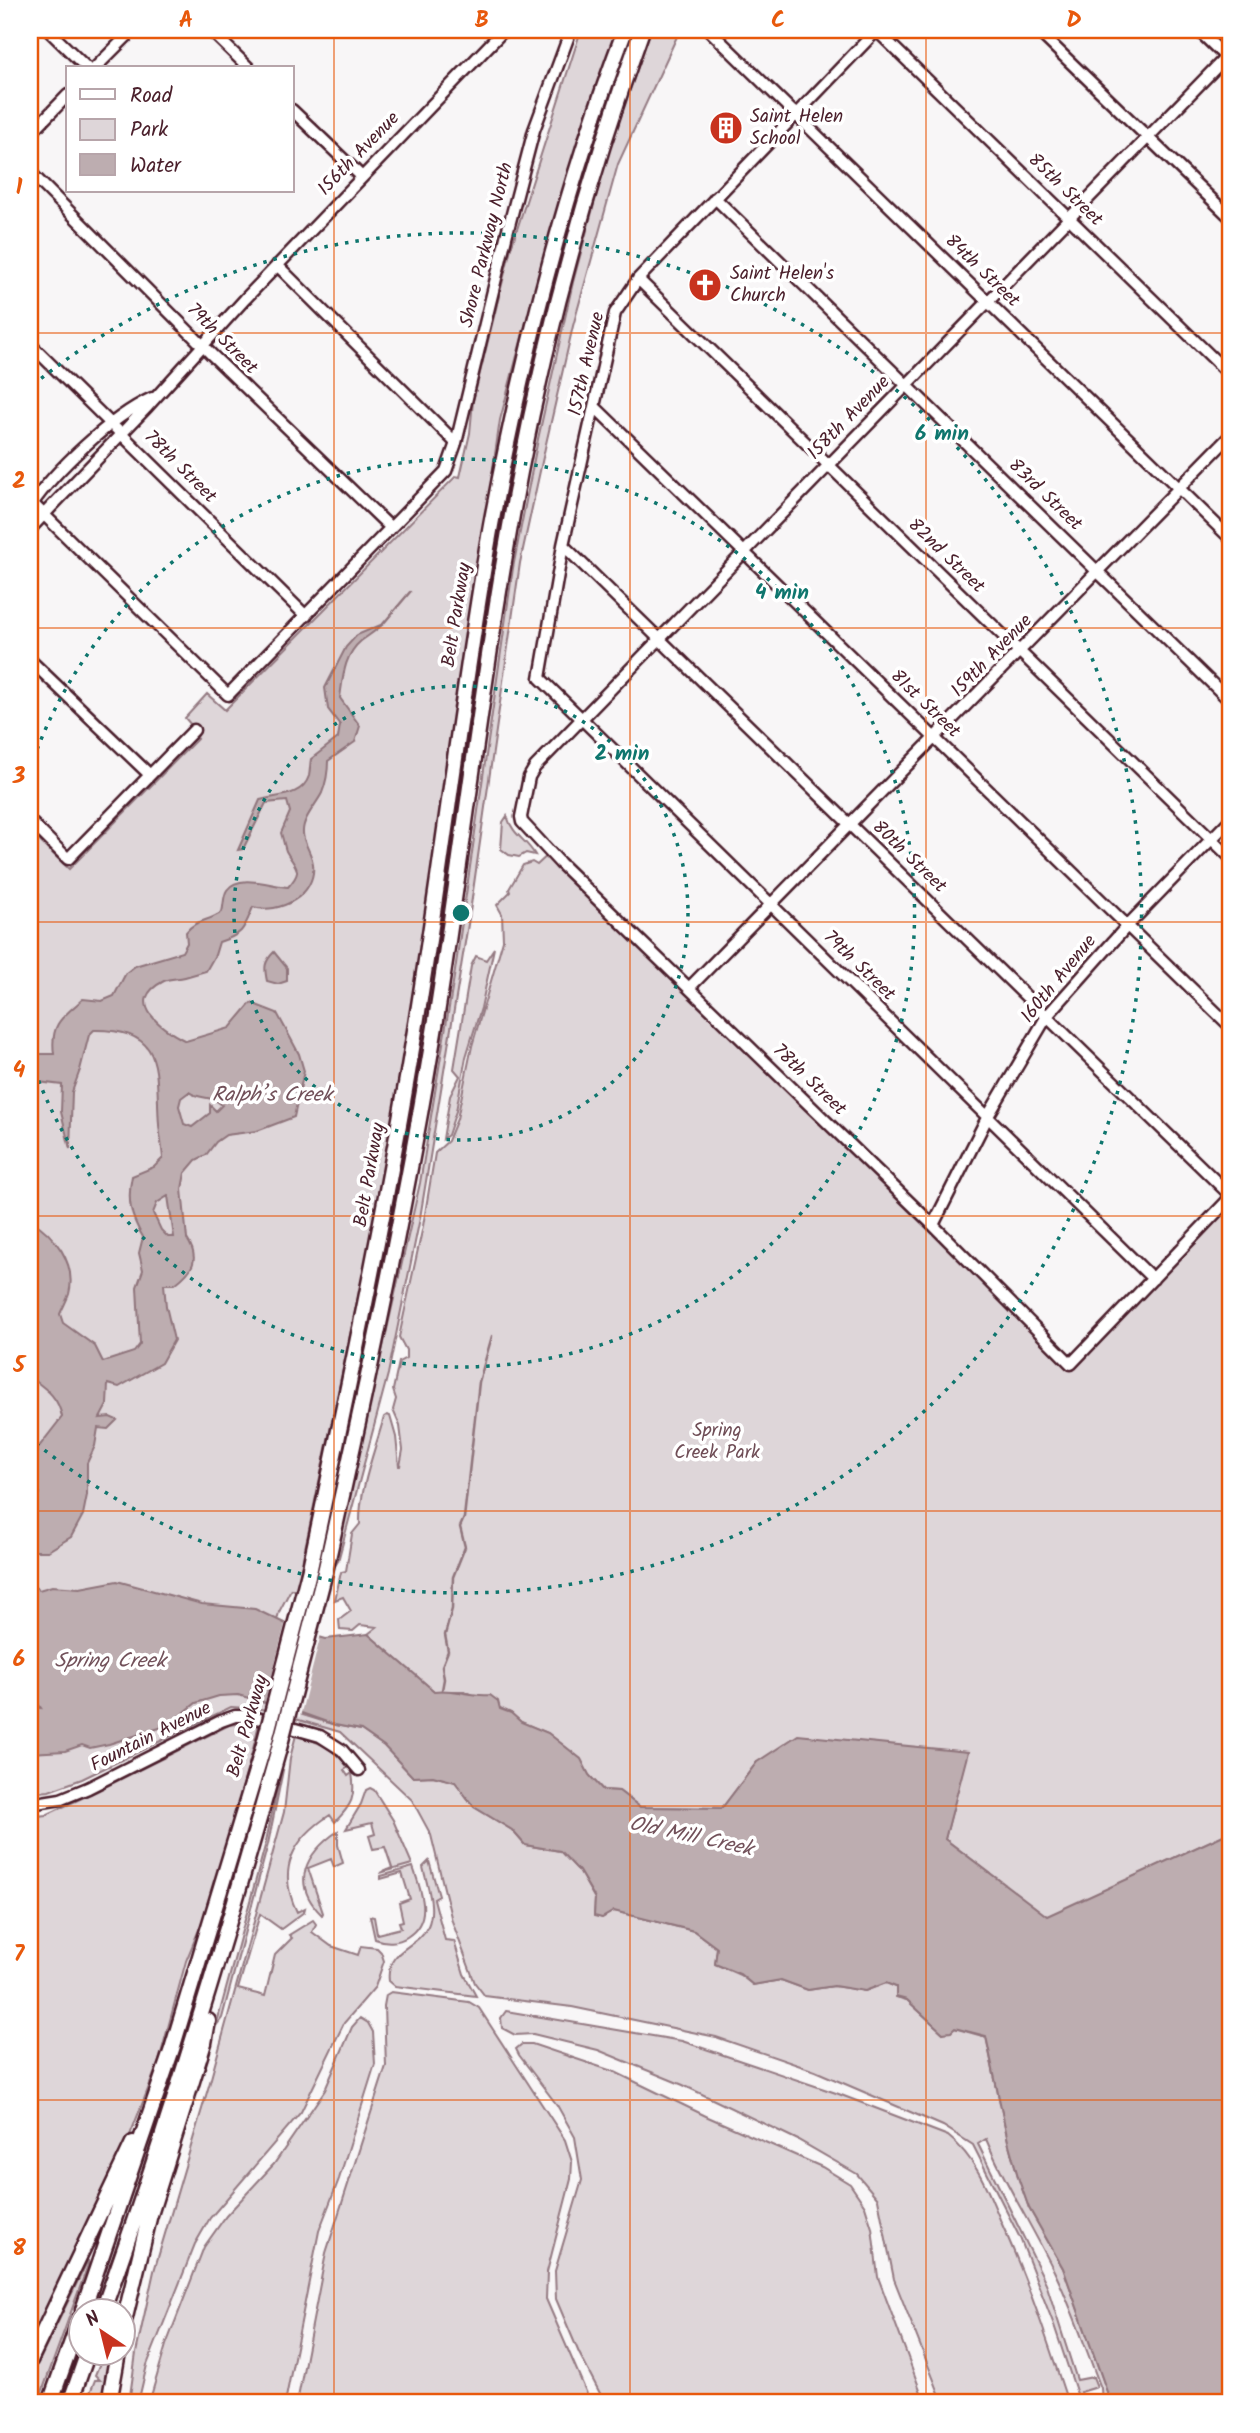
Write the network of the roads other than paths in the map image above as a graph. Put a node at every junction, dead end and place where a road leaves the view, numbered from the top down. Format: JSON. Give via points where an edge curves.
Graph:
{"nodes":[{"id":1,"x":48,"y":30,"type":"edge"},
{"id":2,"x":133,"y":30,"type":"edge"},
{"id":3,"x":210,"y":30,"type":"edge"},
{"id":4,"x":504,"y":30,"type":"edge"},
{"id":5,"x":571,"y":30,"type":"edge"},
{"id":6,"x":625,"y":30,"type":"edge"},
{"id":7,"x":642,"y":30,"type":"edge"},
{"id":8,"x":709,"y":30,"type":"edge"},
{"id":9,"x":877,"y":30,"type":"edge"},
{"id":10,"x":1037,"y":30,"type":"edge"},
{"id":11,"x":1198,"y":30,"type":"edge"},
{"id":12,"x":1229,"y":58,"type":"edge"},
{"id":13,"x":85,"y":66,"type":"edge"},
{"id":14,"x":96,"y":66,"type":"edge"},
{"id":15,"x":247,"y":66,"type":"edge"},
{"id":16,"x":66,"y":97,"type":"edge"},
{"id":17,"x":294,"y":112,"type":"edge"},
{"id":18,"x":797,"y":114,"type":"junction"},
{"id":19,"x":30,"y":134,"type":"edge"},
{"id":20,"x":1148,"y":137,"type":"junction"},
{"id":21,"x":30,"y":172,"type":"edge"},
{"id":22,"x":362,"y":177,"type":"junction"},
{"id":23,"x":715,"y":198,"type":"junction"},
{"id":24,"x":1230,"y":217,"type":"edge"},
{"id":25,"x":1069,"y":218,"type":"junction"},
{"id":26,"x":277,"y":265,"type":"junction"},
{"id":27,"x":638,"y":279,"type":"junction"},
{"id":28,"x":988,"y":301,"type":"junction"},
{"id":29,"x":30,"y":344,"type":"edge"},
{"id":30,"x":203,"y":345,"type":"junction"},
{"id":31,"x":1230,"y":375,"type":"edge"},
{"id":32,"x":906,"y":385,"type":"junction"},
{"id":33,"x":155,"y":396,"type":"junction"},
{"id":34,"x":595,"y":407,"type":"junction"},
{"id":35,"x":110,"y":423,"type":"junction"},
{"id":36,"x":122,"y":434,"type":"junction"},
{"id":37,"x":1230,"y":436,"type":"edge"},
{"id":38,"x":456,"y":443,"type":"junction"},
{"id":39,"x":828,"y":465,"type":"junction"},
{"id":40,"x":1180,"y":488,"type":"junction"},
{"id":41,"x":30,"y":504,"type":"edge"},
{"id":42,"x":43,"y":514,"type":"junction"},
{"id":43,"x":391,"y":528,"type":"junction"},
{"id":44,"x":30,"y":529,"type":"edge"},
{"id":45,"x":1230,"y":538,"type":"edge"},
{"id":46,"x":563,"y":545,"type":"junction"},
{"id":47,"x":744,"y":551,"type":"junction"},
{"id":48,"x":1098,"y":572,"type":"junction"},
{"id":49,"x":306,"y":616,"type":"junction"},
{"id":50,"x":659,"y":638,"type":"junction"},
{"id":51,"x":1020,"y":652,"type":"junction"},
{"id":52,"x":30,"y":660,"type":"edge"},
{"id":53,"x":540,"y":678,"type":"joint"},
{"id":54,"x":1230,"y":701,"type":"edge"},
{"id":55,"x":582,"y":718,"type":"junction"},
{"id":56,"x":194,"y":730,"type":"dead end"},
{"id":57,"x":935,"y":739,"type":"junction"},
{"id":58,"x":150,"y":775,"type":"junction"},
{"id":59,"x":1230,"y":820,"type":"edge"},
{"id":60,"x":30,"y":821,"type":"edge"},
{"id":61,"x":522,"y":822,"type":"joint"},
{"id":62,"x":851,"y":825,"type":"junction"},
{"id":63,"x":1211,"y":839,"type":"junction"},
{"id":64,"x":1230,"y":858,"type":"edge"},
{"id":65,"x":771,"y":904,"type":"junction"},
{"id":66,"x":1127,"y":926,"type":"junction"},
{"id":67,"x":689,"y":988,"type":"junction"},
{"id":68,"x":1047,"y":1016,"type":"junction"},
{"id":69,"x":1230,"y":1026,"type":"edge"},
{"id":70,"x":988,"y":1116,"type":"junction"},
{"id":71,"x":1230,"y":1197,"type":"edge"},
{"id":72,"x":933,"y":1225,"type":"junction"},
{"id":73,"x":1153,"y":1279,"type":"junction"},
{"id":74,"x":317,"y":1570,"type":"junction"},
{"id":75,"x":270,"y":1750,"type":"junction"},
{"id":76,"x":359,"y":1770,"type":"dead end"},
{"id":77,"x":30,"y":1804,"type":"edge"},
{"id":78,"x":221,"y":1954,"type":"junction"},
{"id":79,"x":156,"y":2098,"type":"junction"},
{"id":80,"x":88,"y":2296,"type":"edge"},
{"id":81,"x":108,"y":2296,"type":"edge"},
{"id":82,"x":130,"y":2296,"type":"edge"},
{"id":83,"x":66,"y":2358,"type":"edge"},
{"id":84,"x":30,"y":2360,"type":"edge"},
{"id":85,"x":83,"y":2366,"type":"edge"},
{"id":86,"x":116,"y":2366,"type":"edge"},
{"id":87,"x":50,"y":2403,"type":"edge"},
{"id":88,"x":69,"y":2403,"type":"edge"},
{"id":89,"x":109,"y":2403,"type":"edge"}],
"edges":[{"from":1,"to":13,"type":"street"},
{"from":2,"to":14,"type":"street"},
{"from":3,"to":15,"type":"street"},
{"from":4,"to":22,"type":"street","name":"156th Avenue"},
{"from":5,"to":38,"type":"street","name":"Shore Parkway North","via":[[534,130]]},
{"from":6,"to":74,"type":"highway","name":"Belt Parkway","via":[[565,208],[505,456],[475,622],[398,1133]]},
{"from":7,"to":74,"type":"highway","name":"Belt Parkway","via":[[588,193],[521,468],[413,1154],[375,1349]]},
{"from":8,"to":18,"type":"street","name":"84th Street"},
{"from":9,"to":18,"type":"street","name":"157th Avenue"},
{"from":9,"to":25,"type":"street","name":"85th Street"},
{"from":10,"to":20,"type":"street"},
{"from":11,"to":12,"type":"street"},
{"from":12,"to":20,"type":"street","name":"158th Avenue"},
{"from":16,"to":19,"type":"street"},
{"from":17,"to":22,"type":"street"},
{"from":18,"to":23,"type":"street","name":"157th Avenue"},
{"from":18,"to":28,"type":"street","name":"84th Street"},
{"from":20,"to":24,"type":"street"},
{"from":20,"to":25,"type":"street","name":"158th Avenue"},
{"from":21,"to":30,"type":"street","name":"79th Street"},
{"from":22,"to":26,"type":"street","name":"156th Avenue"},
{"from":23,"to":27,"type":"street","name":"157th Avenue"},
{"from":23,"to":32,"type":"street","name":"83rd Street"},
{"from":25,"to":28,"type":"street","name":"158th Avenue"},
{"from":25,"to":31,"type":"street","name":"85th Street"},
{"from":26,"to":30,"type":"street","name":"156th Avenue"},
{"from":26,"to":38,"type":"street"},
{"from":27,"to":34,"type":"street","name":"157th Avenue","via":[[615,313]]},
{"from":27,"to":39,"type":"street","name":"82nd Street"},
{"from":28,"to":32,"type":"street","name":"158th Avenue"},
{"from":28,"to":40,"type":"street","name":"84th Street"},
{"from":29,"to":35,"type":"street","name":"78th Street"},
{"from":30,"to":33,"type":"street","name":"156th Avenue"},
{"from":30,"to":43,"type":"street","name":"79th Street"},
{"from":32,"to":39,"type":"street","name":"158th Avenue"},
{"from":32,"to":48,"type":"street","name":"83rd Street"},
{"from":33,"to":35,"type":"street","name":"156th Avenue"},
{"from":33,"to":36,"type":"street","name":"156th Avenue"},
{"from":34,"to":46,"type":"street","name":"157th Avenue"},
{"from":34,"to":47,"type":"street","name":"81st Street"},
{"from":35,"to":36,"type":"street","name":"78th Street"},
{"from":35,"to":41,"type":"street","name":"156th Avenue"},
{"from":36,"to":42,"type":"street","name":"156th Avenue"},
{"from":36,"to":49,"type":"street","name":"78th Street"},
{"from":37,"to":40,"type":"street","name":"159th Avenue"},
{"from":38,"to":43,"type":"street","name":"Shore Parkway North","via":[[446,471]]},
{"from":39,"to":47,"type":"street","name":"158th Avenue"},
{"from":39,"to":51,"type":"street","name":"82nd Street"},
{"from":40,"to":45,"type":"street","name":"84th Street"},
{"from":40,"to":48,"type":"street","name":"159th Avenue"},
{"from":41,"to":42,"type":"street"},
{"from":42,"to":44,"type":"street","name":"156th Avenue"},
{"from":42,"to":49,"type":"street","via":[[228,695]]},
{"from":43,"to":49,"type":"street"},
{"from":46,"to":50,"type":"street","name":"80th Street"},
{"from":46,"to":53,"type":"street","name":"157th Avenue"},
{"from":47,"to":50,"type":"street","name":"158th Avenue"},
{"from":47,"to":57,"type":"street","name":"81st Street"},
{"from":48,"to":51,"type":"street","name":"159th Avenue"},
{"from":48,"to":54,"type":"street","name":"83rd Street"},
{"from":50,"to":55,"type":"street","name":"158th Avenue"},
{"from":50,"to":62,"type":"street","name":"80th Street"},
{"from":51,"to":57,"type":"street","name":"159th Avenue"},
{"from":51,"to":63,"type":"street","name":"82nd Street"},
{"from":52,"to":58,"type":"street"},
{"from":53,"to":55,"type":"street","name":"79th Street"},
{"from":55,"to":61,"type":"street","name":"158th Avenue","via":[[528,777]]},
{"from":55,"to":65,"type":"street","name":"79th Street"},
{"from":56,"to":58,"type":"street"},
{"from":57,"to":62,"type":"street","name":"159th Avenue"},
{"from":57,"to":66,"type":"street","name":"81st Street"},
{"from":58,"to":60,"type":"street","via":[[68,859]]},
{"from":59,"to":63,"type":"street","name":"160th Avenue"},
{"from":61,"to":67,"type":"street","name":"78th Street"},
{"from":62,"to":65,"type":"street","name":"159th Avenue"},
{"from":62,"to":68,"type":"street","name":"80th Street"},
{"from":63,"to":64,"type":"street","name":"82nd Street"},
{"from":63,"to":66,"type":"street","name":"160th Avenue"},
{"from":65,"to":67,"type":"street","name":"159th Avenue"},
{"from":65,"to":70,"type":"street","name":"79th Street"},
{"from":66,"to":68,"type":"street","name":"160th Avenue"},
{"from":66,"to":69,"type":"street","name":"81st Street"},
{"from":67,"to":72,"type":"street","name":"78th Street"},
{"from":68,"to":70,"type":"street","name":"160th Avenue"},
{"from":68,"to":71,"type":"street","name":"80th Street"},
{"from":70,"to":72,"type":"street","name":"160th Avenue"},
{"from":70,"to":73,"type":"street","name":"79th Street"},
{"from":71,"to":73,"type":"street"},
{"from":72,"to":73,"type":"street","name":"78th Street","via":[[1071,1364]]},
{"from":74,"to":75,"type":"highway","name":"Belt Parkway","bridge":true},
{"from":75,"to":78,"type":"highway","name":"Belt Parkway"},
{"from":75,"to":79,"type":"highway","name":"Belt Parkway"},
{"from":76,"to":77,"type":"street","name":"Fountain Avenue","via":[[342,1750],[320,1736],[239,1716],[79,1792]]},
{"from":78,"to":81,"type":"highway","name":"Belt Parkway"},
{"from":78,"to":82,"type":"highway","via":[[204,2043],[149,2218]]},
{"from":79,"to":80,"type":"highway","name":"Belt Parkway"},
{"from":79,"to":84,"type":"highway"},
{"from":83,"to":87,"type":"highway"},
{"from":85,"to":88,"type":"highway"},
{"from":86,"to":89,"type":"highway"}]}
